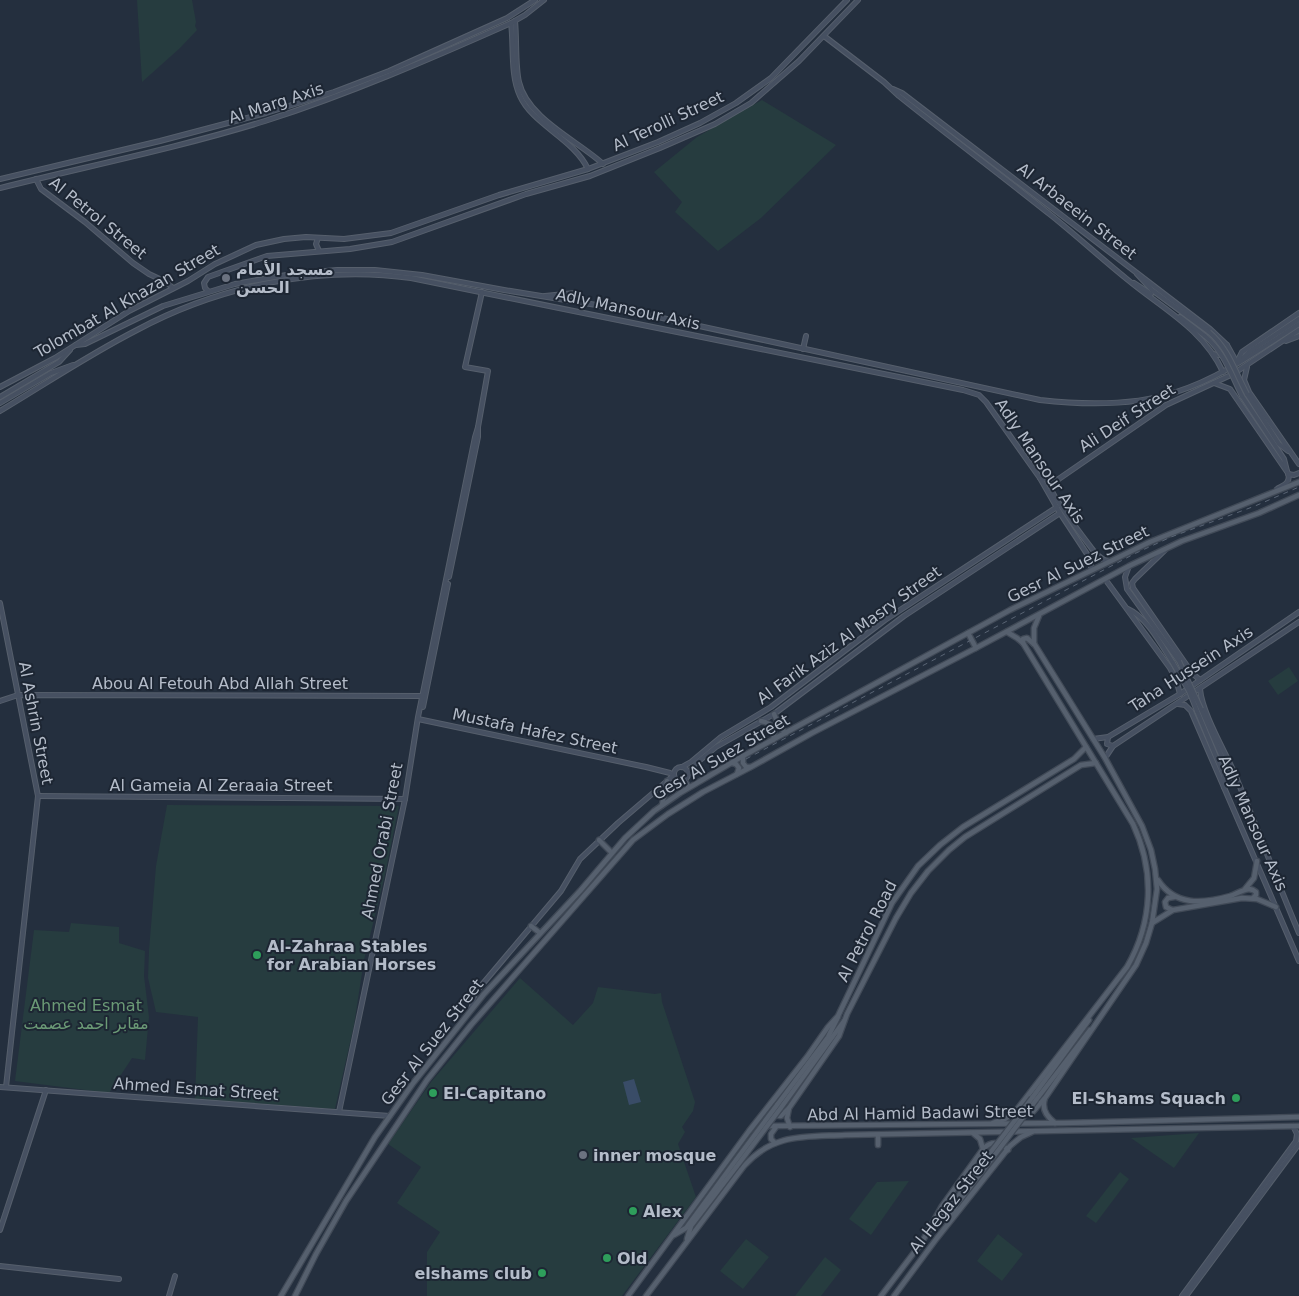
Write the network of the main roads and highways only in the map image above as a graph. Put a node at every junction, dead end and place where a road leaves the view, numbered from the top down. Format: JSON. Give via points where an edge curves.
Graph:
{"nodes":[{"id":1,"x":1299,"y":482,"type":"edge"},
{"id":2,"x":1299,"y":495,"type":"edge"},
{"id":3,"x":1041,"y":613,"type":"junction"},
{"id":4,"x":1006,"y":632,"type":"junction"},
{"id":5,"x":968,"y":633,"type":"junction"},
{"id":6,"x":1023,"y":644,"type":"junction"},
{"id":7,"x":1035,"y":645,"type":"junction"},
{"id":8,"x":976,"y":648,"type":"junction"},
{"id":9,"x":774,"y":714,"type":"road end"},
{"id":10,"x":761,"y":721,"type":"road end"},
{"id":11,"x":786,"y":733,"type":"junction"},
{"id":12,"x":773,"y":740,"type":"junction"},
{"id":13,"x":1086,"y":747,"type":"junction"},
{"id":14,"x":743,"y":756,"type":"junction"},
{"id":15,"x":1077,"y":757,"type":"junction"},
{"id":16,"x":732,"y":763,"type":"junction"},
{"id":17,"x":1096,"y":763,"type":"junction"},
{"id":18,"x":1081,"y":765,"type":"junction"},
{"id":19,"x":751,"y":767,"type":"junction"},
{"id":20,"x":738,"y":774,"type":"junction"},
{"id":21,"x":684,"y":780,"type":"road end"},
{"id":22,"x":667,"y":781,"type":"road end"},
{"id":23,"x":689,"y":787,"type":"junction"},
{"id":24,"x":662,"y":805,"type":"junction"},
{"id":25,"x":972,"y":821,"type":"junction"},
{"id":26,"x":978,"y":828,"type":"junction"},
{"id":27,"x":599,"y":840,"type":"road end"},
{"id":28,"x":612,"y":853,"type":"junction"},
{"id":29,"x":1257,"y":861,"type":"road end"},
{"id":30,"x":1157,"y":878,"type":"junction"},
{"id":31,"x":1244,"y":890,"type":"junction"},
{"id":32,"x":1174,"y":897,"type":"junction"},
{"id":33,"x":1253,"y":898,"type":"junction"},
{"id":34,"x":1276,"y":907,"type":"road end"},
{"id":35,"x":1173,"y":910,"type":"junction"},
{"id":36,"x":1152,"y":923,"type":"junction"},
{"id":37,"x":531,"y":926,"type":"road end"},
{"id":38,"x":540,"y":934,"type":"junction"},
{"id":39,"x":496,"y":981,"type":"junction"},
{"id":40,"x":502,"y":987,"type":"junction"},
{"id":41,"x":484,"y":994,"type":"junction"},
{"id":42,"x":492,"y":1000,"type":"junction"},
{"id":43,"x":1093,"y":1012,"type":"junction"},
{"id":44,"x":838,"y":1016,"type":"junction"},
{"id":45,"x":845,"y":1020,"type":"junction"},
{"id":46,"x":1091,"y":1029,"type":"junction"},
{"id":47,"x":1045,"y":1098,"type":"junction"},
{"id":48,"x":1034,"y":1099,"type":"junction"},
{"id":49,"x":1019,"y":1106,"type":"junction"},
{"id":50,"x":779,"y":1107,"type":"junction"},
{"id":51,"x":767,"y":1108,"type":"junction"},
{"id":52,"x":789,"y":1108,"type":"junction"},
{"id":53,"x":1299,"y":1117,"type":"edge"},
{"id":54,"x":994,"y":1123,"type":"junction"},
{"id":55,"x":1055,"y":1123,"type":"junction"},
{"id":56,"x":753,"y":1126,"type":"junction"},
{"id":57,"x":1299,"y":1126,"type":"edge"},
{"id":58,"x":776,"y":1127,"type":"junction"},
{"id":59,"x":790,"y":1127,"type":"junction"},
{"id":60,"x":1034,"y":1131,"type":"junction"},
{"id":61,"x":973,"y":1133,"type":"junction"},
{"id":62,"x":878,"y":1135,"type":"junction"},
{"id":63,"x":741,"y":1142,"type":"junction"},
{"id":64,"x":774,"y":1143,"type":"junction"},
{"id":65,"x":878,"y":1145,"type":"dead end"},
{"id":66,"x":983,"y":1149,"type":"junction"},
{"id":67,"x":1008,"y":1150,"type":"junction"},
{"id":68,"x":758,"y":1152,"type":"junction"},
{"id":69,"x":992,"y":1155,"type":"junction"},
{"id":70,"x":730,"y":1157,"type":"junction"},
{"id":71,"x":735,"y":1165,"type":"junction"},
{"id":72,"x":744,"y":1166,"type":"junction"},
{"id":73,"x":949,"y":1223,"type":"junction"},
{"id":74,"x":930,"y":1229,"type":"junction"},
{"id":75,"x":674,"y":1235,"type":"junction"},
{"id":76,"x":687,"y":1241,"type":"junction"},
{"id":77,"x":300,"y":1288,"type":"junction"},
{"id":78,"x":281,"y":1296,"type":"edge"},
{"id":79,"x":295,"y":1296,"type":"edge"},
{"id":80,"x":301,"y":1296,"type":"edge"},
{"id":81,"x":628,"y":1296,"type":"edge"},
{"id":82,"x":646,"y":1296,"type":"edge"},
{"id":83,"x":881,"y":1296,"type":"edge"},
{"id":84,"x":894,"y":1296,"type":"edge"}],
"edges":[{"from":1,"to":5,"type":"main road","name":"Gesr Al Suez Street","via":[[1110,561]]},
{"from":2,"to":3,"type":"main road","name":"Gesr Al Suez Street","via":[[1167,548]]},
{"from":3,"to":4,"type":"main road","name":"Gesr Al Suez Street"},
{"from":3,"to":7,"type":"main road","via":[[1034,628]]},
{"from":4,"to":6,"type":"main road"},
{"from":4,"to":8,"type":"main road","name":"Gesr Al Suez Street"},
{"from":5,"to":8,"type":"main road"},
{"from":5,"to":11,"type":"main road","name":"Gesr Al Suez Street"},
{"from":6,"to":7,"type":"main road","via":[[1023,639],[1027,638]]},
{"from":6,"to":13,"type":"main road"},
{"from":7,"to":30,"type":"main road","via":[[1105,758],[1146,834]]},
{"from":8,"to":19,"type":"main road","name":"Gesr Al Suez Street"},
{"from":9,"to":11,"type":"main road"},
{"from":10,"to":12,"type":"main road","via":[[773,728]]},
{"from":11,"to":12,"type":"main road","name":"Gesr Al Suez Street"},
{"from":12,"to":14,"type":"main road","name":"Gesr Al Suez Street"},
{"from":13,"to":15,"type":"main road","name":"Al Petrol Road"},
{"from":13,"to":17,"type":"main road"},
{"from":14,"to":16,"type":"main road","name":"Gesr Al Suez Street"},
{"from":14,"to":19,"type":"main road","via":[[743,763]]},
{"from":15,"to":18,"type":"main road","via":[[1082,760]]},
{"from":15,"to":25,"type":"main road","name":"Al Petrol Road"},
{"from":16,"to":20,"type":"main road","via":[[738,766]]},
{"from":16,"to":23,"type":"main road","name":"Gesr Al Suez Street"},
{"from":17,"to":18,"type":"main road","name":"Al Petrol Road"},
{"from":17,"to":43,"type":"main road","via":[[1137,833],[1146,860],[1148,889],[1146,918],[1135,953]]},
{"from":18,"to":26,"type":"main road","name":"Al Petrol Road"},
{"from":19,"to":20,"type":"main road","name":"Gesr Al Suez Street"},
{"from":20,"to":40,"type":"main road","name":"Gesr Al Suez Street","via":[[673,810],[633,840]]},
{"from":21,"to":23,"type":"main road"},
{"from":22,"to":24,"type":"main road"},
{"from":23,"to":24,"type":"main road","name":"Gesr Al Suez Street"},
{"from":24,"to":28,"type":"main road","name":"Gesr Al Suez Street"},
{"from":25,"to":26,"type":"main road"},
{"from":25,"to":44,"type":"main road","name":"Al Petrol Road","via":[[932,851],[901,888]]},
{"from":26,"to":45,"type":"main road","name":"Al Petrol Road","via":[[942,856],[911,893]]},
{"from":27,"to":28,"type":"main road"},
{"from":28,"to":38,"type":"main road","name":"Gesr Al Suez Street"},
{"from":29,"to":31,"type":"main road","via":[[1254,878]]},
{"from":30,"to":32,"type":"main road"},
{"from":30,"to":36,"type":"main road"},
{"from":31,"to":32,"type":"main road","via":[[1209,900]]},
{"from":31,"to":33,"type":"main road","via":[[1254,890],[1256,895]]},
{"from":32,"to":35,"type":"main road","via":[[1165,902],[1166,907]]},
{"from":33,"to":34,"type":"main road"},
{"from":33,"to":35,"type":"main road"},
{"from":35,"to":36,"type":"main road"},
{"from":36,"to":46,"type":"main road","via":[[1136,965]]},
{"from":37,"to":38,"type":"main road"},
{"from":38,"to":39,"type":"main road","name":"Gesr Al Suez Street"},
{"from":39,"to":40,"type":"main road","via":[[496,990]]},
{"from":39,"to":41,"type":"main road","name":"Gesr Al Suez Street"},
{"from":40,"to":42,"type":"main road","name":"Gesr Al Suez Street"},
{"from":41,"to":42,"type":"main road"},
{"from":41,"to":78,"type":"main road","name":"Gesr Al Suez Street","via":[[375,1137]]},
{"from":42,"to":77,"type":"main road","name":"Gesr Al Suez Street","via":[[427,1080],[374,1157],[335,1220]]},
{"from":43,"to":48,"type":"main road"},
{"from":43,"to":49,"type":"main road"},
{"from":44,"to":50,"type":"main road","via":[[828,1037]]},
{"from":44,"to":51,"type":"main road","name":"Al Petrol Road"},
{"from":45,"to":50,"type":"main road"},
{"from":45,"to":52,"type":"main road","name":"Al Petrol Road","via":[[840,1036]]},
{"from":46,"to":47,"type":"main road"},
{"from":46,"to":48,"type":"main road"},
{"from":47,"to":49,"type":"main road","via":[[1029,1114],[1022,1113]]},
{"from":47,"to":55,"type":"main road","via":[[1045,1112]]},
{"from":48,"to":69,"type":"main road","bridge":true},
{"from":49,"to":54,"type":"main road","via":[[1009,1117]]},
{"from":50,"to":71,"type":"main road","bridge":true},
{"from":51,"to":52,"type":"main road","via":[[770,1114],[778,1117]]},
{"from":51,"to":56,"type":"main road","name":"Al Petrol Road"},
{"from":52,"to":59,"type":"main road","via":[[787,1118]]},
{"from":53,"to":55,"type":"main road","name":"Abd Al Hamid Badawi Street"},
{"from":54,"to":55,"type":"main road","name":"Abd Al Hamid Badawi Street"},
{"from":54,"to":59,"type":"main road","name":"Abd Al Hamid Badawi Street"},
{"from":56,"to":58,"type":"main road","name":"Abd Al Hamid Badawi Street"},
{"from":56,"to":63,"type":"main road"},
{"from":57,"to":60,"type":"main road","name":"Abd Al Hamid Badawi Street"},
{"from":58,"to":59,"type":"main road","name":"Abd Al Hamid Badawi Street"},
{"from":58,"to":64,"type":"main road","via":[[771,1134]]},
{"from":60,"to":61,"type":"main road","name":"Abd Al Hamid Badawi Street"},
{"from":60,"to":67,"type":"main road","name":"Al Hegaz Street","via":[[1017,1140]]},
{"from":61,"to":62,"type":"main road","name":"Abd Al Hamid Badawi Street"},
{"from":61,"to":66,"type":"main road","name":"Al Hegaz Street","via":[[981,1141]]},
{"from":62,"to":64,"type":"main road","name":"Abd Al Hamid Badawi Street","via":[[796,1138]]},
{"from":62,"to":65,"type":"main road"},
{"from":63,"to":68,"type":"main road","via":[[748,1152]]},
{"from":63,"to":70,"type":"main road"},
{"from":64,"to":68,"type":"main road","name":"Abd Al Hamid Badawi Street"},
{"from":66,"to":67,"type":"main road","via":[[996,1143]]},
{"from":66,"to":74,"type":"main road","name":"Al Hegaz Street","via":[[942,1206]]},
{"from":67,"to":73,"type":"main road","name":"Al Hegaz Street"},
{"from":68,"to":72,"type":"main road","name":"Abd Al Hamid Badawi Street"},
{"from":69,"to":73,"type":"main road","via":[[957,1204]]},
{"from":69,"to":74,"type":"main road"},
{"from":70,"to":72,"type":"main road","via":[[740,1158]]},
{"from":70,"to":75,"type":"main road"},
{"from":71,"to":75,"type":"main road","via":[[686,1228]]},
{"from":71,"to":76,"type":"main road","via":[[691,1226]]},
{"from":72,"to":76,"type":"main road","name":"Abd Al Hamid Badawi Street"},
{"from":73,"to":84,"type":"main road","name":"Al Hegaz Street"},
{"from":74,"to":83,"type":"main road","name":"Al Hegaz Street"},
{"from":75,"to":81,"type":"main road"},
{"from":76,"to":82,"type":"main road","name":"Abd Al Hamid Badawi Street"},
{"from":77,"to":79,"type":"main road","name":"Gesr Al Suez Street"},
{"from":77,"to":80,"type":"main road"}]}
